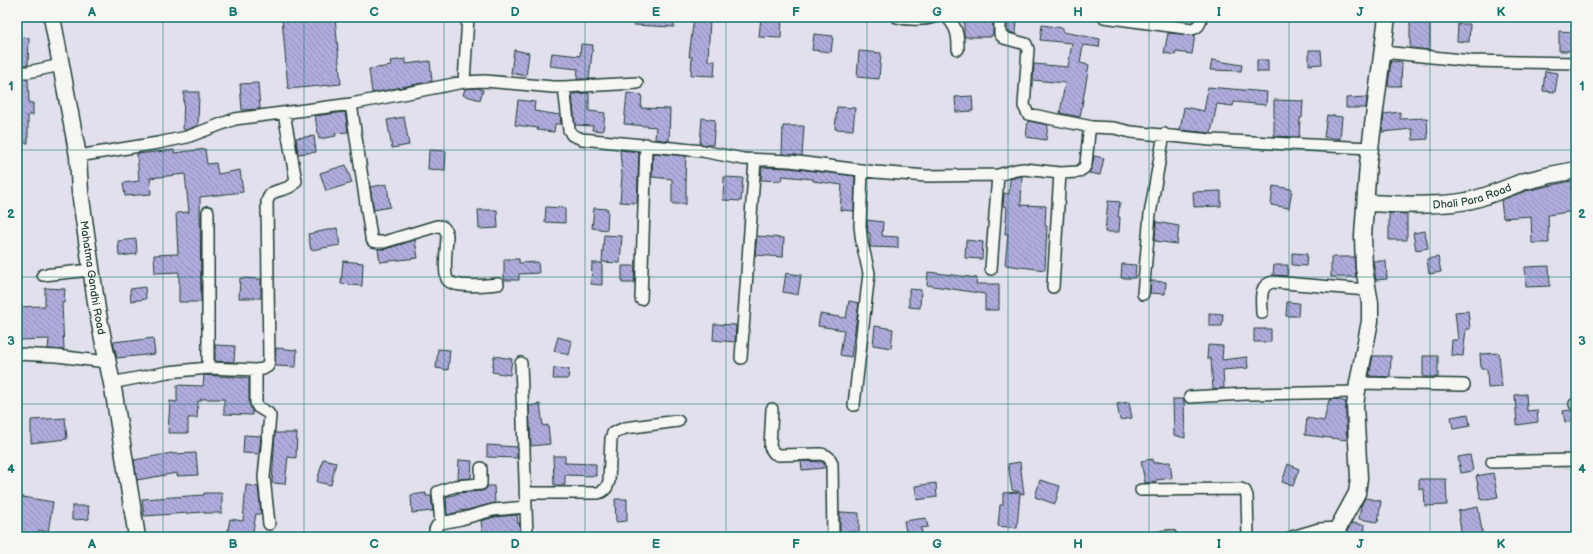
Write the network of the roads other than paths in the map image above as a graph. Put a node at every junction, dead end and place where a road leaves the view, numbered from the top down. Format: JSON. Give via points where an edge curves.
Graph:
{"nodes":[{"id":1,"x":52,"y":17,"type":"edge"},
{"id":2,"x":468,"y":17,"type":"edge"},
{"id":3,"x":898,"y":17,"type":"edge"},
{"id":4,"x":935,"y":17,"type":"edge"},
{"id":5,"x":947,"y":17,"type":"edge"},
{"id":6,"x":1000,"y":17,"type":"edge"},
{"id":7,"x":1104,"y":17,"type":"edge"},
{"id":8,"x":1202,"y":17,"type":"edge"},
{"id":9,"x":1388,"y":17,"type":"edge"},
{"id":10,"x":1154,"y":20,"type":"edge"},
{"id":11,"x":958,"y":49,"type":"dead end"},
{"id":12,"x":1383,"y":52,"type":"junction"},
{"id":13,"x":1576,"y":63,"type":"edge"},
{"id":14,"x":61,"y":65,"type":"junction"},
{"id":15,"x":17,"y":72,"type":"edge"},
{"id":16,"x":464,"y":82,"type":"junction"},
{"id":17,"x":638,"y":83,"type":"dead end"},
{"id":18,"x":564,"y":87,"type":"junction"},
{"id":19,"x":351,"y":104,"type":"junction"},
{"id":20,"x":284,"y":114,"type":"junction"},
{"id":21,"x":1092,"y":127,"type":"junction"},
{"id":22,"x":1164,"y":134,"type":"junction"},
{"id":23,"x":646,"y":144,"type":"junction"},
{"id":24,"x":1370,"y":148,"type":"junction"},
{"id":25,"x":78,"y":156,"type":"junction"},
{"id":26,"x":755,"y":160,"type":"junction"},
{"id":27,"x":862,"y":170,"type":"junction"},
{"id":28,"x":1576,"y":170,"type":"edge"},
{"id":29,"x":1060,"y":173,"type":"junction"},
{"id":30,"x":998,"y":175,"type":"junction"},
{"id":31,"x":1366,"y":203,"type":"junction"},
{"id":32,"x":208,"y":212,"type":"dead end"},
{"id":33,"x":992,"y":269,"type":"dead end"},
{"id":34,"x":91,"y":270,"type":"junction"},
{"id":35,"x":43,"y":275,"type":"dead end"},
{"id":36,"x":498,"y":284,"type":"dead end"},
{"id":37,"x":1053,"y":286,"type":"dead end"},
{"id":38,"x":1368,"y":290,"type":"junction"},
{"id":39,"x":1143,"y":294,"type":"dead end"},
{"id":40,"x":641,"y":298,"type":"dead end"},
{"id":41,"x":1262,"y":312,"type":"dead end"},
{"id":42,"x":17,"y":354,"type":"edge"},
{"id":43,"x":741,"y":358,"type":"dead end"},
{"id":44,"x":107,"y":362,"type":"junction"},
{"id":45,"x":521,"y":363,"type":"dead end"},
{"id":46,"x":208,"y":368,"type":"junction"},
{"id":47,"x":256,"y":370,"type":"junction"},
{"id":48,"x":111,"y":383,"type":"junction"},
{"id":49,"x":1464,"y":385,"type":"dead end"},
{"id":50,"x":1357,"y":388,"type":"junction"},
{"id":51,"x":1190,"y":397,"type":"dead end"},
{"id":52,"x":854,"y":405,"type":"dead end"},
{"id":53,"x":772,"y":409,"type":"dead end"},
{"id":54,"x":678,"y":421,"type":"dead end"},
{"id":55,"x":1576,"y":460,"type":"edge"},
{"id":56,"x":1492,"y":462,"type":"dead end"},
{"id":57,"x":481,"y":468,"type":"dead end"},
{"id":58,"x":1141,"y":490,"type":"dead end"},
{"id":59,"x":525,"y":493,"type":"junction"},
{"id":60,"x":526,"y":507,"type":"junction"},
{"id":61,"x":441,"y":523,"type":"junction"},
{"id":62,"x":269,"y":524,"type":"dead end"},
{"id":63,"x":1338,"y":532,"type":"edge"},
{"id":64,"x":137,"y":537,"type":"edge"},
{"id":65,"x":436,"y":537,"type":"edge"},
{"id":66,"x":527,"y":537,"type":"edge"},
{"id":67,"x":833,"y":537,"type":"edge"},
{"id":68,"x":1248,"y":537,"type":"edge"},
{"id":69,"x":1292,"y":537,"type":"edge"}],
"edges":[{"from":1,"to":14,"type":"street","name":"Mahatma Gandhi Road"},
{"from":2,"to":16,"type":"street"},
{"from":3,"to":4,"type":"street"},
{"from":5,"to":11,"type":"street","via":[[954,25]]},
{"from":6,"to":21,"type":"street","via":[[1000,34],[1004,38],[1026,44],[1028,48],[1024,106],[1028,114]]},
{"from":7,"to":10,"type":"street"},
{"from":8,"to":10,"type":"street","via":[[1197,27],[1192,29]]},
{"from":9,"to":12,"type":"street"},
{"from":12,"to":13,"type":"street","via":[[1471,61]]},
{"from":12,"to":24,"type":"street"},
{"from":14,"to":15,"type":"street"},
{"from":14,"to":25,"type":"street","name":"Mahatma Gandhi Road"},
{"from":16,"to":18,"type":"street","via":[[485,81]]},
{"from":16,"to":19,"type":"street"},
{"from":17,"to":18,"type":"street"},
{"from":18,"to":23,"type":"street","via":[[568,130],[572,135],[582,139]]},
{"from":19,"to":20,"type":"street"},
{"from":19,"to":36,"type":"street","via":[[373,241],[384,242],[442,226],[447,235],[447,280],[459,285]]},
{"from":20,"to":25,"type":"street","via":[[235,119],[188,137]]},
{"from":20,"to":47,"type":"street","via":[[296,181],[293,185],[272,192],[268,196],[269,359],[268,366]]},
{"from":21,"to":22,"type":"street"},
{"from":21,"to":29,"type":"street","via":[[1084,168],[1078,172]]},
{"from":22,"to":24,"type":"street","via":[[1211,140]]},
{"from":22,"to":39,"type":"street","via":[[1150,214]]},
{"from":23,"to":26,"type":"street"},
{"from":23,"to":40,"type":"street"},
{"from":24,"to":31,"type":"street"},
{"from":25,"to":34,"type":"street","name":"Mahatma Gandhi Road","via":[[80,192]]},
{"from":26,"to":27,"type":"street","via":[[802,162]]},
{"from":26,"to":43,"type":"street"},
{"from":27,"to":30,"type":"street","via":[[927,176]]},
{"from":27,"to":52,"type":"street","via":[[860,226],[869,273]]},
{"from":28,"to":31,"type":"street","name":"Dhali Para Road","via":[[1548,175],[1496,193],[1433,206]]},
{"from":29,"to":30,"type":"street","via":[[1024,169]]},
{"from":29,"to":37,"type":"street"},
{"from":30,"to":33,"type":"street"},
{"from":31,"to":38,"type":"street","via":[[1363,236]]},
{"from":32,"to":46,"type":"street"},
{"from":34,"to":35,"type":"street"},
{"from":34,"to":44,"type":"street","name":"Mahatma Gandhi Road"},
{"from":38,"to":41,"type":"street","via":[[1267,283],[1263,291]]},
{"from":38,"to":50,"type":"street","via":[[1370,321]]},
{"from":42,"to":44,"type":"street"},
{"from":44,"to":48,"type":"street","name":"Mahatma Gandhi Road"},
{"from":45,"to":59,"type":"street"},
{"from":46,"to":47,"type":"street"},
{"from":46,"to":48,"type":"street","via":[[168,372]]},
{"from":47,"to":62,"type":"street","via":[[256,403],[270,416],[264,477]]},
{"from":48,"to":64,"type":"street","name":"Mahatma Gandhi Road"},
{"from":49,"to":50,"type":"street"},
{"from":50,"to":51,"type":"street"},
{"from":50,"to":63,"type":"street","via":[[1355,406],[1359,478],[1357,493]]},
{"from":53,"to":67,"type":"street","via":[[770,447],[774,454],[820,454],[830,459]]},
{"from":54,"to":59,"type":"street","via":[[625,428],[613,433],[609,482],[603,491]]},
{"from":55,"to":56,"type":"street"},
{"from":57,"to":61,"type":"street","via":[[481,484],[455,486],[438,492]]},
{"from":58,"to":68,"type":"street","via":[[1241,489],[1247,496]]},
{"from":59,"to":60,"type":"street"},
{"from":60,"to":61,"type":"street","via":[[493,510]]},
{"from":60,"to":66,"type":"street"},
{"from":61,"to":65,"type":"street","via":[[435,530]]},
{"from":63,"to":69,"type":"street","via":[[1318,529]]}]}
